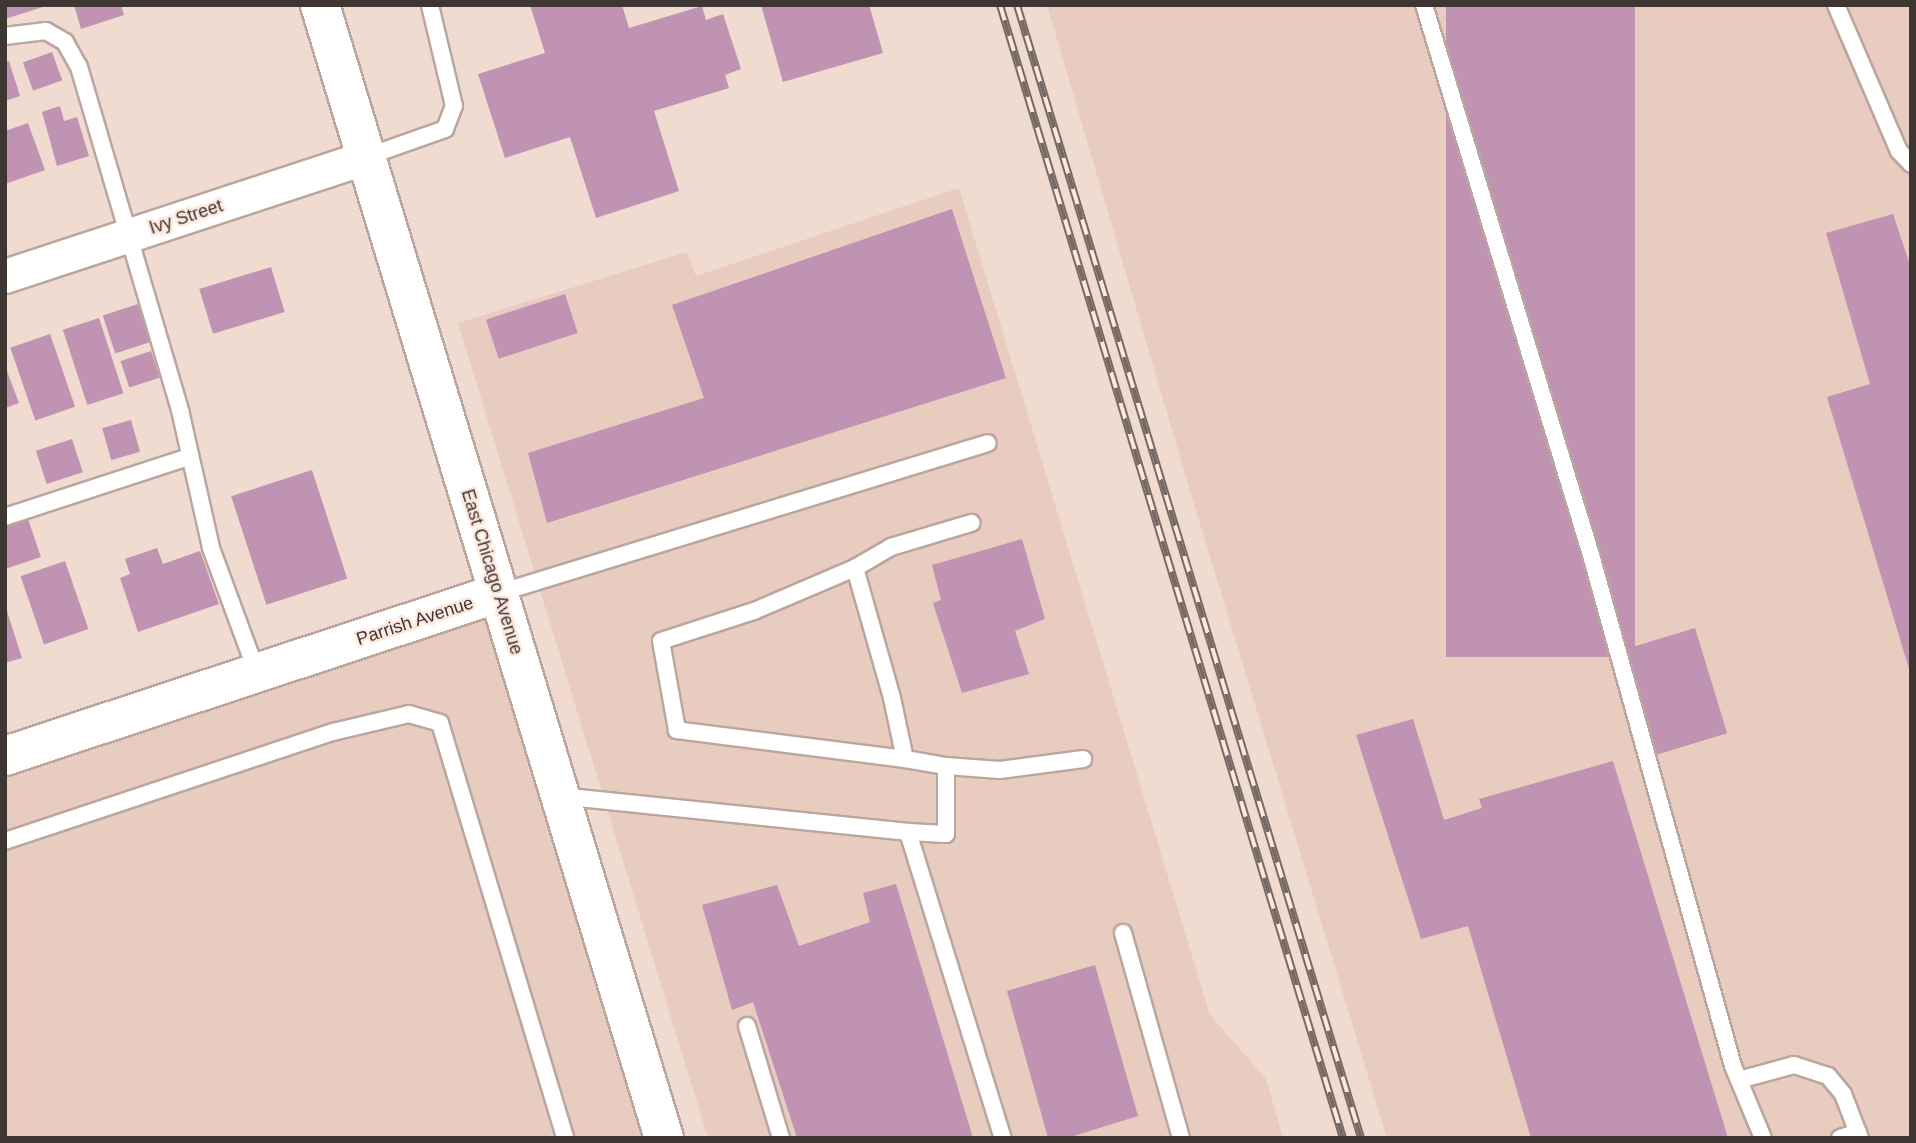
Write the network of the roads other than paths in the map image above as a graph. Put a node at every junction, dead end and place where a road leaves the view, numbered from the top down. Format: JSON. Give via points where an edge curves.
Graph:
{"nodes":[{"id":1,"x":320,"y":5,"type":"edge"},
{"id":2,"x":430,"y":5,"type":"edge"},
{"id":3,"x":1424,"y":5,"type":"edge"},
{"id":4,"x":1836,"y":5,"type":"edge"},
{"id":5,"x":5,"y":36,"type":"edge"},
{"id":6,"x":366,"y":158,"type":"junction"},
{"id":7,"x":1911,"y":164,"type":"edge"},
{"id":8,"x":128,"y":236,"type":"junction"},
{"id":9,"x":5,"y":276,"type":"edge"},
{"id":10,"x":988,"y":443,"type":"dead end"},
{"id":11,"x":189,"y":457,"type":"junction"},
{"id":12,"x":5,"y":517,"type":"edge"},
{"id":13,"x":971,"y":523,"type":"dead end"},
{"id":14,"x":855,"y":568,"type":"junction"},
{"id":15,"x":499,"y":593,"type":"junction"},
{"id":16,"x":257,"y":673,"type":"junction"},
{"id":17,"x":5,"y":756,"type":"edge"},
{"id":18,"x":1083,"y":759,"type":"dead end"},
{"id":19,"x":905,"y":760,"type":"junction"},
{"id":20,"x":946,"y":766,"type":"junction"},
{"id":21,"x":560,"y":796,"type":"junction"},
{"id":22,"x":908,"y":832,"type":"junction"},
{"id":23,"x":5,"y":842,"type":"edge"},
{"id":24,"x":1124,"y":933,"type":"dead end"},
{"id":25,"x":747,"y":1026,"type":"dead end"},
{"id":26,"x":1739,"y":1080,"type":"junction"},
{"id":27,"x":1859,"y":1135,"type":"edge"},
{"id":28,"x":565,"y":1138,"type":"edge"},
{"id":29,"x":664,"y":1138,"type":"edge"},
{"id":30,"x":781,"y":1138,"type":"edge"},
{"id":31,"x":1003,"y":1138,"type":"edge"},
{"id":32,"x":1181,"y":1138,"type":"edge"},
{"id":33,"x":1763,"y":1138,"type":"edge"},
{"id":34,"x":1840,"y":1138,"type":"edge"}],
"edges":[{"from":1,"to":6,"type":"main road","name":"East Chicago Avenue"},
{"from":2,"to":6,"type":"lane","via":[[454,106],[450,117],[445,128]]},
{"from":3,"to":26,"type":"lane","via":[[1591,555]]},
{"from":4,"to":7,"type":"lane","via":[[1899,151]]},
{"from":5,"to":8,"type":"lane","via":[[46,31],[73,53]]},
{"from":6,"to":8,"type":"street","name":"Ivy Street"},
{"from":6,"to":15,"type":"main road","name":"East Chicago Avenue"},
{"from":8,"to":9,"type":"street","name":"Ivy Street"},
{"from":8,"to":11,"type":"lane","via":[[180,410]]},
{"from":10,"to":15,"type":"lane","name":"Parrish Avenue"},
{"from":11,"to":12,"type":"lane"},
{"from":11,"to":16,"type":"lane","via":[[211,548]]},
{"from":13,"to":14,"type":"lane","via":[[891,547]]},
{"from":14,"to":19,"type":"lane"},
{"from":14,"to":19,"type":"lane","via":[[754,611],[661,641],[677,730]]},
{"from":15,"to":16,"type":"main road","name":"Parrish Avenue"},
{"from":15,"to":21,"type":"main road","name":"East Chicago Avenue"},
{"from":16,"to":17,"type":"main road","name":"Parrish Avenue"},
{"from":18,"to":20,"type":"lane","via":[[1000,771]]},
{"from":19,"to":20,"type":"lane"},
{"from":20,"to":22,"type":"lane","via":[[946,834]]},
{"from":21,"to":22,"type":"lane"},
{"from":21,"to":29,"type":"main road","name":"East Chicago Avenue"},
{"from":22,"to":31,"type":"lane"},
{"from":23,"to":28,"type":"lane","via":[[333,732],[409,714],[440,723]]},
{"from":24,"to":32,"type":"lane"},
{"from":25,"to":30,"type":"lane"},
{"from":26,"to":27,"type":"lane","via":[[1794,1065],[1828,1076],[1843,1094]]},
{"from":26,"to":33,"type":"lane"},
{"from":27,"to":34,"type":"lane"}]}
